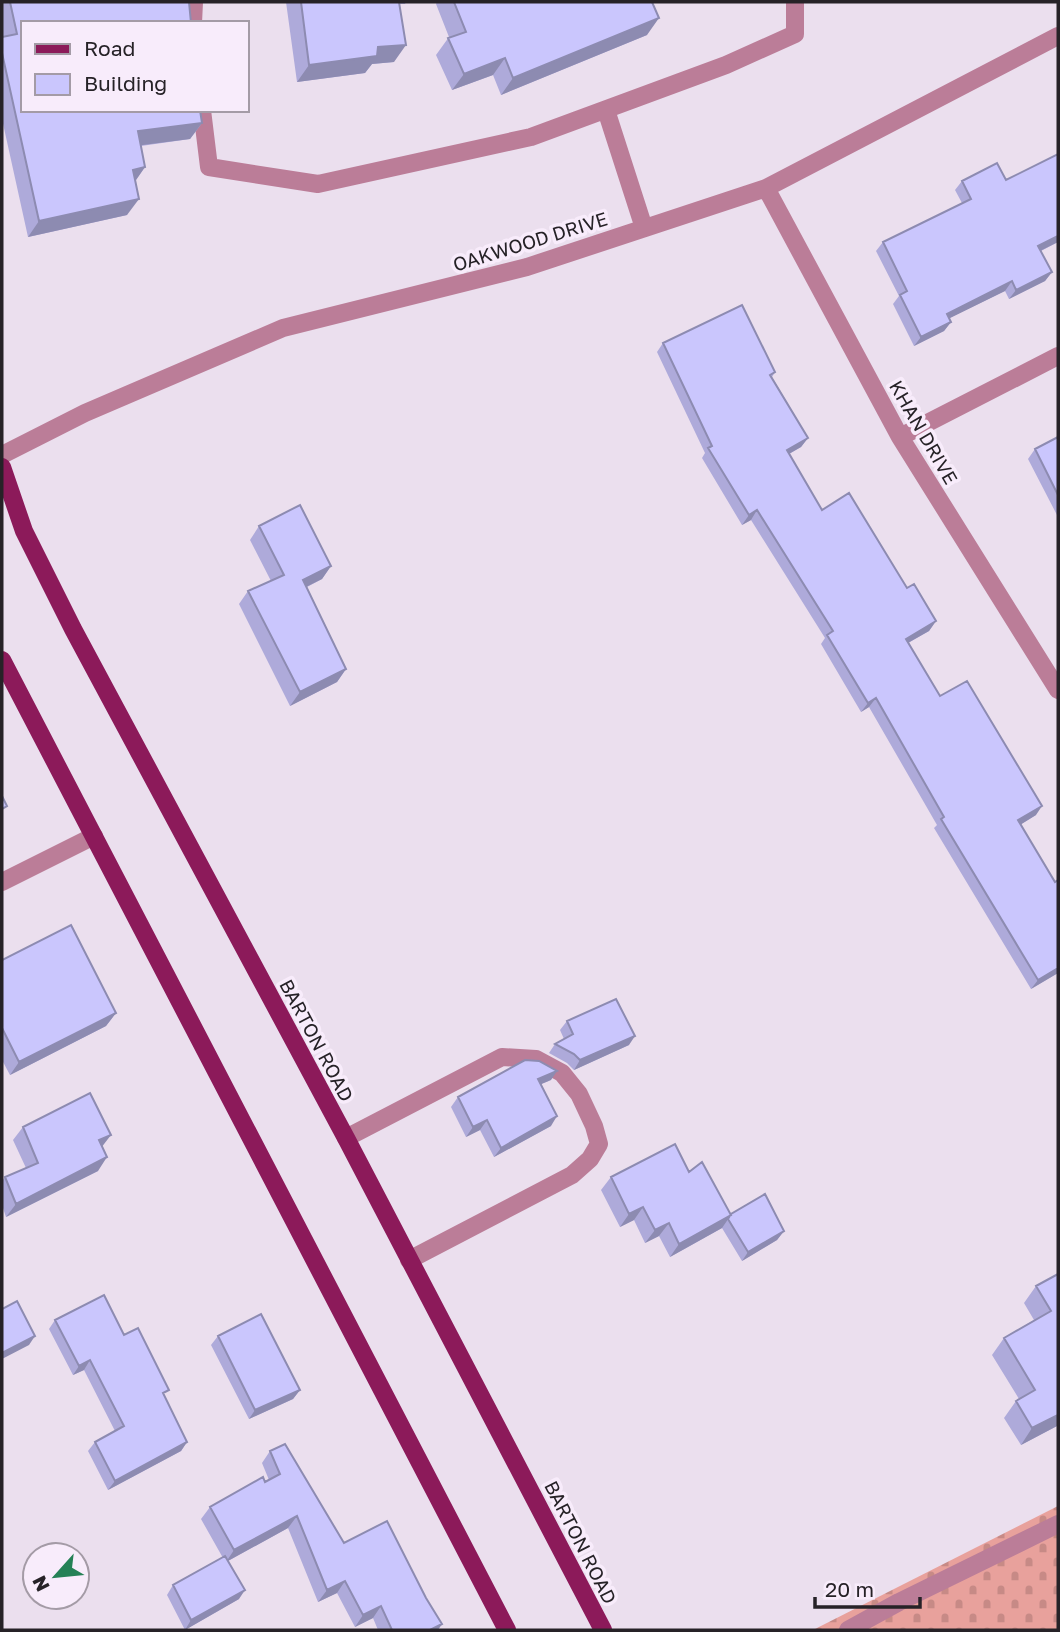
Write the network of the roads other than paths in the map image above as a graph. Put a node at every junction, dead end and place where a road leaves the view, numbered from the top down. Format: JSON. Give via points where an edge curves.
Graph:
{"nodes":[{"id":1,"x":194,"y":2,"type":"edge"},
{"id":2,"x":795,"y":2,"type":"edge"},
{"id":3,"x":193,"y":21,"type":"edge"},
{"id":4,"x":1058,"y":36,"type":"edge"},
{"id":5,"x":606,"y":110,"type":"junction"},
{"id":6,"x":202,"y":112,"type":"edge"},
{"id":7,"x":766,"y":188,"type":"junction"},
{"id":8,"x":644,"y":228,"type":"junction"},
{"id":9,"x":1058,"y":356,"type":"edge"},
{"id":10,"x":900,"y":437,"type":"junction"},
{"id":11,"x":2,"y":454,"type":"edge"},
{"id":12,"x":2,"y":467,"type":"edge"},
{"id":13,"x":2,"y":660,"type":"edge"},
{"id":14,"x":1058,"y":690,"type":"edge"},
{"id":15,"x":94,"y":836,"type":"junction"},
{"id":16,"x":2,"y":882,"type":"edge"},
{"id":17,"x":346,"y":1138,"type":"junction"},
{"id":18,"x":409,"y":1260,"type":"junction"},
{"id":19,"x":1058,"y":1524,"type":"edge"},
{"id":20,"x":507,"y":1630,"type":"edge"},
{"id":21,"x":603,"y":1630,"type":"edge"},
{"id":22,"x":848,"y":1630,"type":"edge"}],
"edges":[{"from":1,"to":3,"type":"street"},
{"from":2,"to":5,"type":"street","via":[[795,34]]},
{"from":4,"to":7,"type":"street","name":"OAKWOOD DRIVE"},
{"from":5,"to":6,"type":"street","via":[[531,137],[318,184],[209,167]]},
{"from":5,"to":8,"type":"street"},
{"from":7,"to":8,"type":"street","name":"OAKWOOD DRIVE"},
{"from":7,"to":10,"type":"street","name":"KHAN DRIVE"},
{"from":8,"to":11,"type":"street","name":"OAKWOOD DRIVE","via":[[527,267],[283,328]]},
{"from":9,"to":10,"type":"street"},
{"from":10,"to":14,"type":"street","name":"KHAN DRIVE"},
{"from":12,"to":17,"type":"main road","name":"BARTON ROAD","via":[[23,531]]},
{"from":13,"to":15,"type":"main road"},
{"from":15,"to":16,"type":"street"},
{"from":15,"to":20,"type":"main road"},
{"from":17,"to":18,"type":"main road","name":"BARTON ROAD"},
{"from":17,"to":18,"type":"street","via":[[502,1057],[536,1059],[562,1073],[579,1094],[599,1144],[590,1159],[572,1175]]},
{"from":18,"to":21,"type":"main road","name":"BARTON ROAD"},
{"from":19,"to":22,"type":"street"}]}
